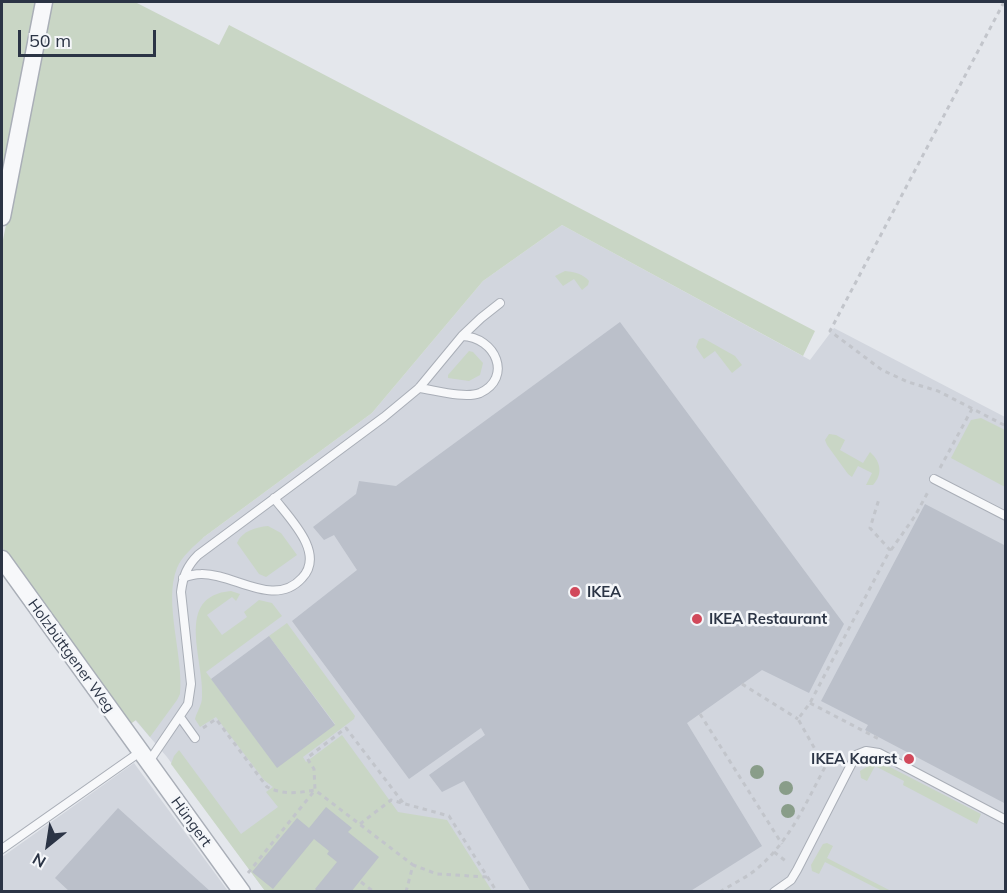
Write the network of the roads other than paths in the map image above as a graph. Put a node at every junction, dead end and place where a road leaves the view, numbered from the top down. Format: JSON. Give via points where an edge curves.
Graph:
{"nodes":[{"id":1,"x":44,"y":2,"type":"edge"},
{"id":2,"x":2,"y":217,"type":"edge"},
{"id":3,"x":500,"y":303,"type":"dead end"},
{"id":4,"x":462,"y":336,"type":"junction"},
{"id":5,"x":419,"y":388,"type":"junction"},
{"id":6,"x":934,"y":479,"type":"dead end"},
{"id":7,"x":274,"y":498,"type":"junction"},
{"id":8,"x":1005,"y":516,"type":"edge"},
{"id":9,"x":2,"y":559,"type":"edge"},
{"id":10,"x":183,"y":578,"type":"junction"},
{"id":11,"x":180,"y":717,"type":"junction"},
{"id":12,"x":194,"y":737,"type":"road end"},
{"id":13,"x":144,"y":758,"type":"junction"},
{"id":14,"x":1005,"y":820,"type":"edge"},
{"id":15,"x":2,"y":849,"type":"edge"},
{"id":16,"x":240,"y":889,"type":"edge"},
{"id":17,"x":774,"y":891,"type":"edge"}],
"edges":[{"from":1,"to":2,"type":"street"},
{"from":3,"to":4,"type":"lane"},
{"from":4,"to":5,"type":"lane"},
{"from":4,"to":5,"type":"lane","via":[[474,337],[495,354],[498,367],[488,387],[466,395]]},
{"from":5,"to":7,"type":"lane"},
{"from":6,"to":8,"type":"lane"},
{"from":7,"to":10,"type":"lane","via":[[198,555]]},
{"from":7,"to":10,"type":"lane","via":[[306,542],[310,557],[307,572],[295,586],[279,591],[261,589],[200,573]]},
{"from":9,"to":13,"type":"street","name":"Holzbüttgener Weg"},
{"from":10,"to":11,"type":"lane","via":[[181,592],[191,684],[188,704]]},
{"from":11,"to":12,"type":"lane"},
{"from":11,"to":13,"type":"lane"},
{"from":13,"to":15,"type":"lane"},
{"from":13,"to":16,"type":"street","name":"Hüngert"},
{"from":14,"to":17,"type":"lane","via":[[879,753],[866,751],[856,755],[791,880]]}]}
